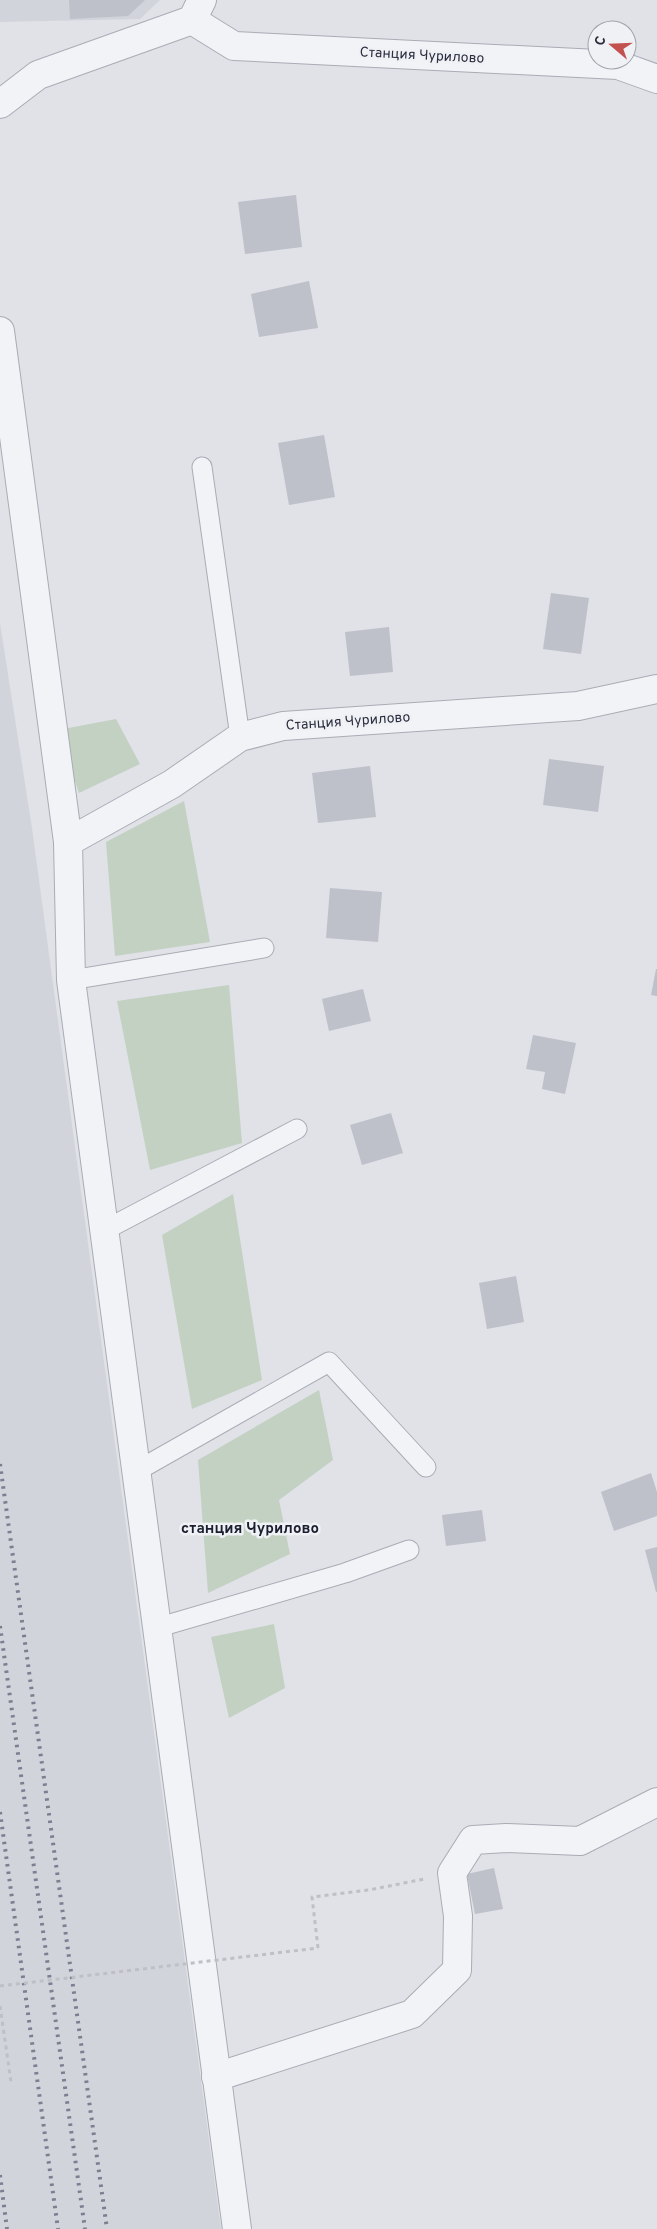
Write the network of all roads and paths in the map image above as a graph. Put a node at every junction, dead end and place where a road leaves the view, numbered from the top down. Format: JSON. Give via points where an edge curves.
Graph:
{"nodes":[{"id":1,"x":197,"y":10,"type":"edge"},
{"id":2,"x":657,"y":79,"type":"edge"},
{"id":3,"x":0,"y":104,"type":"edge"},
{"id":4,"x":0,"y":331,"type":"edge"},
{"id":5,"x":202,"y":467,"type":"dead end"},
{"id":6,"x":657,"y":689,"type":"edge"},
{"id":7,"x":240,"y":737,"type":"junction"},
{"id":8,"x":68,"y":842,"type":"junction"},
{"id":9,"x":264,"y":948,"type":"dead end"},
{"id":10,"x":71,"y":980,"type":"junction"},
{"id":11,"x":297,"y":1129,"type":"dead end"},
{"id":12,"x":105,"y":1230,"type":"junction"},
{"id":13,"x":426,"y":1468,"type":"dead end"},
{"id":14,"x":136,"y":1472,"type":"junction"},
{"id":15,"x":409,"y":1550,"type":"dead end"},
{"id":16,"x":156,"y":1628,"type":"junction"},
{"id":17,"x":657,"y":1802,"type":"edge"},
{"id":18,"x":452,"y":1873,"type":"junction"},
{"id":19,"x":0,"y":1986,"type":"edge"},
{"id":20,"x":0,"y":2006,"type":"edge"},
{"id":21,"x":216,"y":2078,"type":"junction"},
{"id":22,"x":11,"y":2082,"type":"dead end"},
{"id":23,"x":237,"y":2229,"type":"edge"}],
"edges":[{"from":1,"to":2,"type":"street","name":"Станция Чурилово","via":[[234,46],[618,65]]},
{"from":1,"to":3,"type":"street","via":[[38,75]]},
{"from":4,"to":8,"type":"street"},
{"from":5,"to":7,"type":"lane"},
{"from":6,"to":7,"type":"street","name":"Станция Чурилово","via":[[578,706],[283,726]]},
{"from":7,"to":8,"type":"street","name":"Станция Чурилово","via":[[172,784]]},
{"from":8,"to":10,"type":"street"},
{"from":9,"to":10,"type":"lane"},
{"from":10,"to":12,"type":"street"},
{"from":11,"to":12,"type":"lane"},
{"from":12,"to":14,"type":"street"},
{"from":13,"to":14,"type":"lane","via":[[329,1362]]},
{"from":14,"to":16,"type":"street"},
{"from":15,"to":16,"type":"lane","via":[[344,1573]]},
{"from":16,"to":21,"type":"street"},
{"from":17,"to":18,"type":"street","via":[[580,1841],[472,1840]]},
{"from":18,"to":19,"type":"path","bridge":true,"via":[[369,1890],[312,1897],[318,1948]]},
{"from":18,"to":21,"type":"street","via":[[458,1916],[457,1970],[412,2014]]},
{"from":20,"to":22,"type":"path"},
{"from":21,"to":23,"type":"street"}]}
